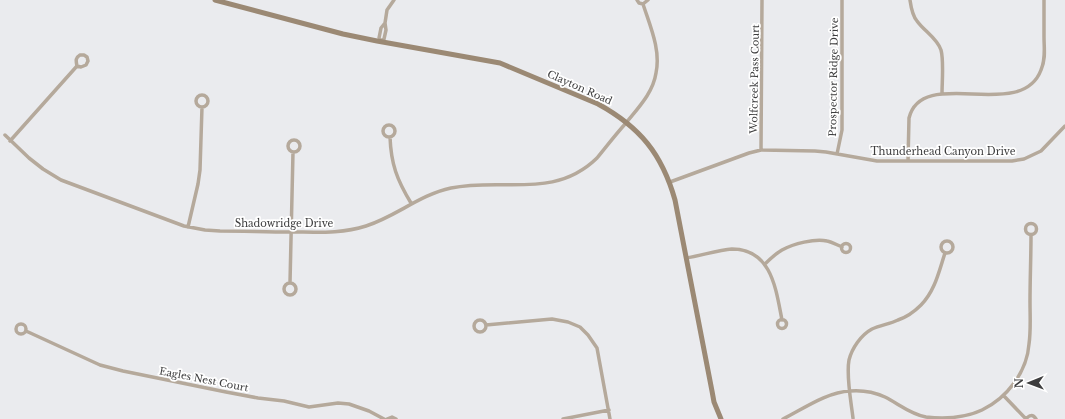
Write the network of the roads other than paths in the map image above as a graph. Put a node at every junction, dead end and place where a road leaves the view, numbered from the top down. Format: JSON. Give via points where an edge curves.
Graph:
{"nodes":[{"id":1,"x":215,"y":0,"type":"edge"},
{"id":2,"x":394,"y":0,"type":"edge"},
{"id":3,"x":637,"y":0,"type":"edge"},
{"id":4,"x":648,"y":0,"type":"edge"},
{"id":5,"x":762,"y":0,"type":"edge"},
{"id":6,"x":842,"y":0,"type":"edge"},
{"id":7,"x":910,"y":0,"type":"edge"},
{"id":8,"x":1044,"y":0,"type":"edge"},
{"id":9,"x":643,"y":4,"type":"junction"},
{"id":10,"x":381,"y":42,"type":"junction"},
{"id":11,"x":77,"y":66,"type":"dead end"},
{"id":12,"x":942,"y":94,"type":"junction"},
{"id":13,"x":202,"y":107,"type":"dead end"},
{"id":14,"x":626,"y":122,"type":"junction"},
{"id":15,"x":1065,"y":126,"type":"edge"},
{"id":16,"x":5,"y":135,"type":"dead end"},
{"id":17,"x":390,"y":137,"type":"dead end"},
{"id":18,"x":10,"y":140,"type":"junction"},
{"id":19,"x":761,"y":150,"type":"junction"},
{"id":20,"x":293,"y":152,"type":"dead end"},
{"id":21,"x":837,"y":154,"type":"junction"},
{"id":22,"x":908,"y":161,"type":"junction"},
{"id":23,"x":670,"y":182,"type":"junction"},
{"id":24,"x":411,"y":203,"type":"junction"},
{"id":25,"x":188,"y":227,"type":"junction"},
{"id":26,"x":292,"y":232,"type":"junction"},
{"id":27,"x":1031,"y":235,"type":"dead end"},
{"id":28,"x":842,"y":247,"type":"dead end"},
{"id":29,"x":945,"y":253,"type":"dead end"},
{"id":30,"x":686,"y":258,"type":"junction"},
{"id":31,"x":765,"y":264,"type":"junction"},
{"id":32,"x":290,"y":283,"type":"dead end"},
{"id":33,"x":782,"y":320,"type":"dead end"},
{"id":34,"x":486,"y":325,"type":"dead end"},
{"id":35,"x":26,"y":331,"type":"dead end"},
{"id":36,"x":850,"y":390,"type":"junction"},
{"id":37,"x":1004,"y":396,"type":"junction"},
{"id":38,"x":609,"y":410,"type":"junction"},
{"id":39,"x":386,"y":419,"type":"edge"},
{"id":40,"x":396,"y":419,"type":"edge"},
{"id":41,"x":563,"y":419,"type":"edge"},
{"id":42,"x":610,"y":419,"type":"edge"},
{"id":43,"x":721,"y":419,"type":"edge"},
{"id":44,"x":783,"y":419,"type":"edge"},
{"id":45,"x":853,"y":419,"type":"edge"},
{"id":46,"x":1026,"y":419,"type":"edge"},
{"id":47,"x":1036,"y":419,"type":"edge"}],
"edges":[{"from":1,"to":10,"type":"main road","name":"Clayton Road"},
{"from":2,"to":10,"type":"street","via":[[387,10],[386,30]]},
{"from":3,"to":9,"type":"street"},
{"from":4,"to":9,"type":"street"},
{"from":5,"to":19,"type":"street","name":"Wolfcreek Pass Court"},
{"from":6,"to":21,"type":"street","name":"Prospector Ridge Drive","via":[[842,130]]},
{"from":7,"to":12,"type":"street","via":[[916,20],[941,50]]},
{"from":8,"to":12,"type":"street","via":[[1044,58],[1035,80],[1022,90],[1006,94]]},
{"from":9,"to":14,"type":"street","name":"Shadowridge Drive","via":[[654,36],[656,73],[648,95]]},
{"from":10,"to":14,"type":"main road","name":"Clayton Road","via":[[500,63],[598,104]]},
{"from":11,"to":18,"type":"street"},
{"from":12,"to":22,"type":"street","via":[[925,98],[911,113]]},
{"from":13,"to":25,"type":"street","via":[[200,170]]},
{"from":14,"to":23,"type":"main road","name":"Clayton Road","via":[[652,149]]},
{"from":14,"to":24,"type":"street","name":"Shadowridge Drive","via":[[592,162],[580,172],[565,179],[536,184],[457,187],[435,192]]},
{"from":15,"to":22,"type":"street","name":"Thunderhead Canyon Drive","via":[[1041,151],[1018,160]]},
{"from":16,"to":18,"type":"street","name":"Shadowridge Drive"},
{"from":17,"to":24,"type":"street","via":[[394,170]]},
{"from":18,"to":25,"type":"street","name":"Shadowridge Drive","via":[[43,169],[61,180]]},
{"from":19,"to":21,"type":"street","name":"Thunderhead Canyon Drive"},
{"from":19,"to":23,"type":"street","name":"Thunderhead Canyon Drive"},
{"from":20,"to":26,"type":"street"},
{"from":21,"to":22,"type":"street","name":"Thunderhead Canyon Drive","via":[[877,161]]},
{"from":23,"to":30,"type":"main road","name":"Clayton Road"},
{"from":24,"to":26,"type":"street","name":"Shadowridge Drive","via":[[384,219],[355,229]]},
{"from":25,"to":26,"type":"street","name":"Shadowridge Drive","via":[[205,230]]},
{"from":26,"to":32,"type":"street"},
{"from":27,"to":37,"type":"street","via":[[1029,345],[1021,372]]},
{"from":28,"to":31,"type":"street","via":[[827,241],[808,241],[782,250]]},
{"from":29,"to":36,"type":"street","via":[[932,290],[921,305],[903,318],[872,329],[856,344],[849,361]]},
{"from":30,"to":31,"type":"street","via":[[732,249],[749,253]]},
{"from":30,"to":43,"type":"main road","name":"Clayton Road","via":[[710,386]]},
{"from":31,"to":33,"type":"street","via":[[773,279]]},
{"from":34,"to":38,"type":"street","via":[[552,319],[580,327],[597,348]]},
{"from":35,"to":39,"type":"street","name":"Eagles Nest Court","via":[[100,365],[122,371],[308,406],[349,404]]},
{"from":36,"to":37,"type":"street","via":[[878,394],[916,414],[939,418],[971,414]]},
{"from":36,"to":44,"type":"street","via":[[829,396]]},
{"from":36,"to":45,"type":"street"},
{"from":37,"to":46,"type":"street"},
{"from":38,"to":41,"type":"street"},
{"from":38,"to":42,"type":"street"},
{"from":39,"to":40,"type":"street","name":"Eagles Nest Court"},
{"from":46,"to":47,"type":"street","via":[[1031,416]]}]}
